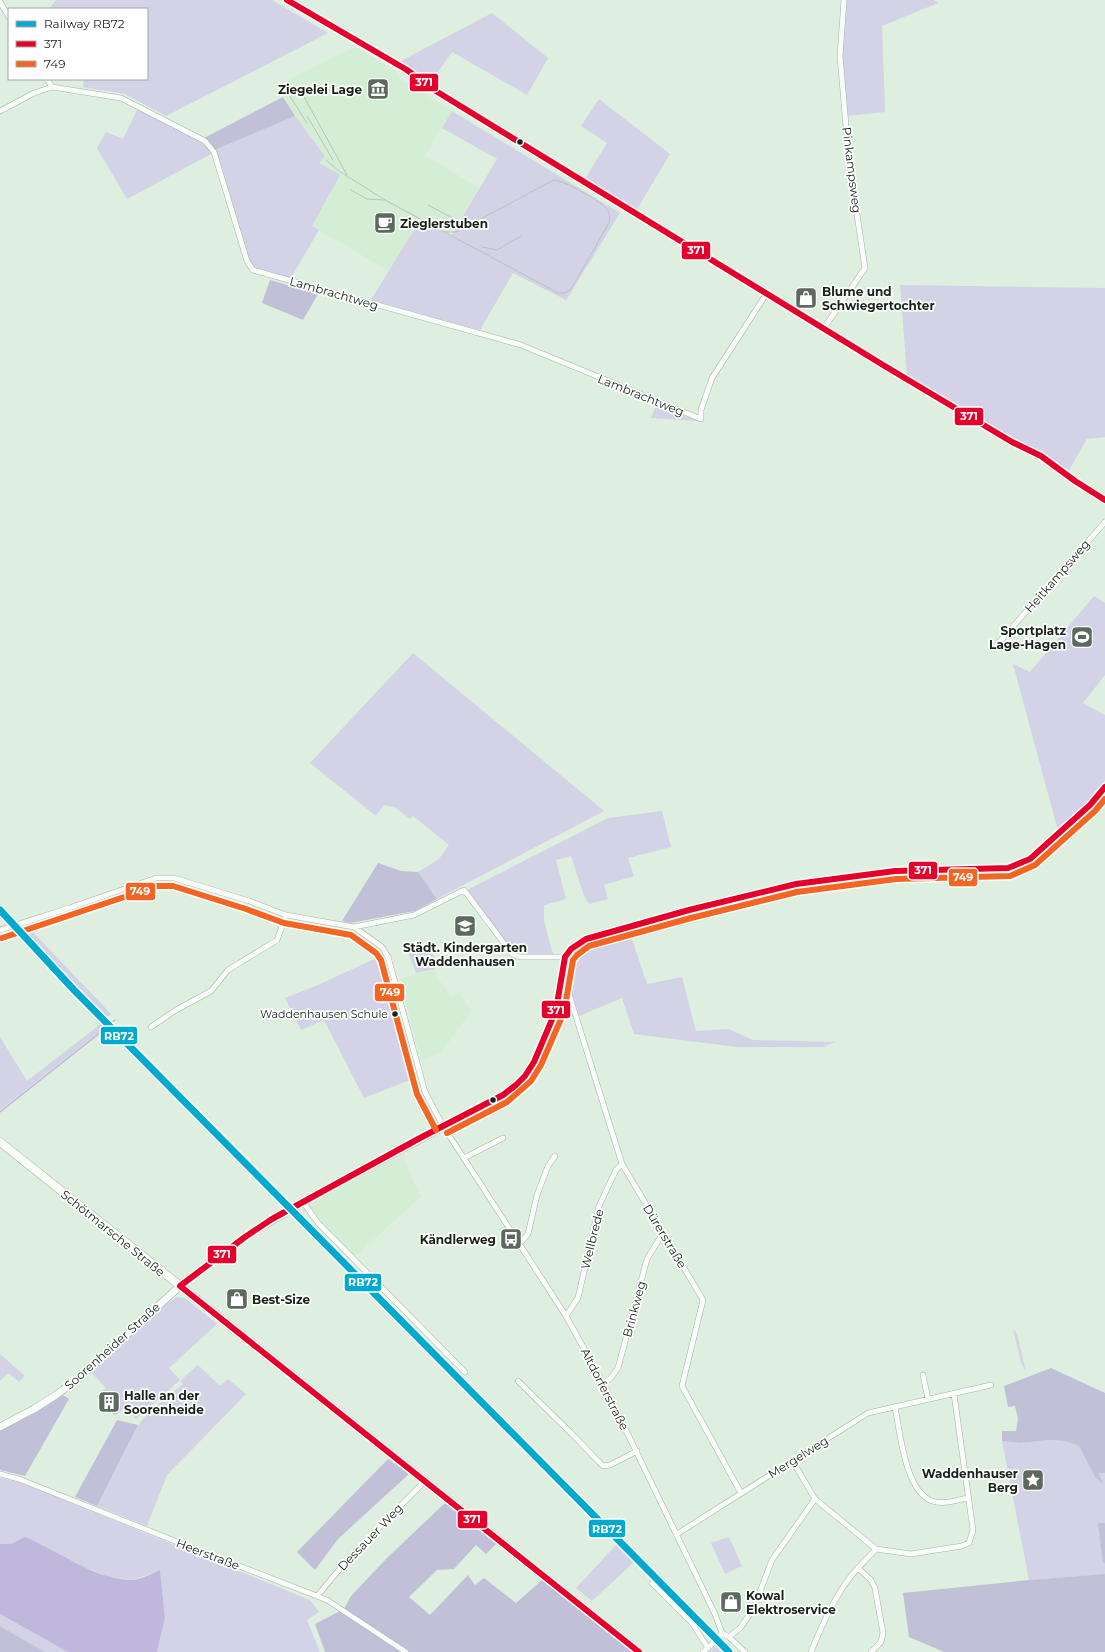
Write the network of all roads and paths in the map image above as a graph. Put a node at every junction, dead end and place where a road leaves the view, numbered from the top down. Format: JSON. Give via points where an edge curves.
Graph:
{"nodes":[{"id":1,"x":287,"y":0,"type":"edge"},
{"id":2,"x":844,"y":0,"type":"edge"},
{"id":3,"x":0,"y":2,"type":"edge"},
{"id":4,"x":8,"y":15,"type":"edge"},
{"id":5,"x":48,"y":80,"type":"edge"},
{"id":6,"x":52,"y":87,"type":"junction"},
{"id":7,"x":0,"y":111,"type":"edge"},
{"id":8,"x":767,"y":293,"type":"junction"},
{"id":9,"x":824,"y":328,"type":"junction"},
{"id":10,"x":1105,"y":500,"type":"edge"},
{"id":11,"x":1105,"y":522,"type":"edge"},
{"id":12,"x":994,"y":648,"type":"dead end"},
{"id":13,"x":1105,"y":787,"type":"edge"},
{"id":14,"x":286,"y":915,"type":"junction"},
{"id":15,"x":354,"y":927,"type":"junction"},
{"id":16,"x":0,"y":930,"type":"edge"},
{"id":17,"x":565,"y":957,"type":"junction"},
{"id":18,"x":562,"y":972,"type":"junction"},
{"id":19,"x":151,"y":1027,"type":"dead end"},
{"id":20,"x":443,"y":1126,"type":"junction"},
{"id":21,"x":503,"y":1138,"type":"dead end"},
{"id":22,"x":0,"y":1142,"type":"edge"},
{"id":23,"x":555,"y":1156,"type":"dead end"},
{"id":24,"x":464,"y":1158,"type":"junction"},
{"id":25,"x":622,"y":1164,"type":"junction"},
{"id":26,"x":303,"y":1202,"type":"junction"},
{"id":27,"x":663,"y":1233,"type":"junction"},
{"id":28,"x":519,"y":1244,"type":"junction"},
{"id":29,"x":180,"y":1286,"type":"junction"},
{"id":30,"x":566,"y":1316,"type":"junction"},
{"id":31,"x":465,"y":1372,"type":"dead end"},
{"id":32,"x":923,"y":1375,"type":"dead end"},
{"id":33,"x":518,"y":1381,"type":"dead end"},
{"id":34,"x":603,"y":1383,"type":"junction"},
{"id":35,"x":992,"y":1385,"type":"dead end"},
{"id":36,"x":954,"y":1394,"type":"junction"},
{"id":37,"x":928,"y":1399,"type":"junction"},
{"id":38,"x":895,"y":1407,"type":"junction"},
{"id":39,"x":0,"y":1427,"type":"edge"},
{"id":40,"x":637,"y":1451,"type":"junction"},
{"id":41,"x":792,"y":1460,"type":"junction"},
{"id":42,"x":0,"y":1474,"type":"edge"},
{"id":43,"x":425,"y":1481,"type":"junction"},
{"id":44,"x":741,"y":1493,"type":"junction"},
{"id":45,"x":968,"y":1498,"type":"junction"},
{"id":46,"x":815,"y":1499,"type":"junction"},
{"id":47,"x":677,"y":1534,"type":"junction"},
{"id":48,"x":876,"y":1549,"type":"junction"},
{"id":49,"x":859,"y":1569,"type":"junction"},
{"id":50,"x":652,"y":1583,"type":"dead end"},
{"id":51,"x":317,"y":1596,"type":"junction"},
{"id":52,"x":722,"y":1633,"type":"junction"},
{"id":53,"x":729,"y":1637,"type":"junction"},
{"id":54,"x":708,"y":1648,"type":"junction"},
{"id":55,"x":406,"y":1652,"type":"edge"},
{"id":56,"x":639,"y":1652,"type":"edge"},
{"id":57,"x":703,"y":1652,"type":"edge"},
{"id":58,"x":745,"y":1652,"type":"edge"},
{"id":59,"x":811,"y":1652,"type":"edge"},
{"id":60,"x":871,"y":1652,"type":"edge"}],
"edges":[{"from":1,"to":8,"type":"main road","via":[[407,70],[431,88]]},
{"from":2,"to":9,"type":"street","name":"Pinkampsweg","via":[[840,56],[849,161],[865,268]]},
{"from":3,"to":4,"type":"street"},
{"from":5,"to":6,"type":"street"},
{"from":6,"to":7,"type":"street","name":"Lambrachtweg","via":[[34,93]]},
{"from":6,"to":8,"type":"street","name":"Lambrachtweg","via":[[122,98],[205,141],[214,152],[246,261],[253,270],[521,345],[700,419],[712,378]]},
{"from":8,"to":9,"type":"main road"},
{"from":9,"to":10,"type":"main road","via":[[1012,442],[1041,456]]},
{"from":11,"to":12,"type":"street","name":"Heitkampsweg"},
{"from":13,"to":17,"type":"main road","via":[[1090,805],[1030,859],[1008,868],[895,871],[796,884],[586,939],[571,949]]},
{"from":14,"to":15,"type":"street","name":"Altdorferstraße"},
{"from":14,"to":16,"type":"street","name":"Altdorferstraße","via":[[249,901],[164,877]]},
{"from":14,"to":19,"type":"street","via":[[277,940],[228,970],[210,991]]},
{"from":15,"to":17,"type":"street","via":[[414,915],[464,890],[512,954],[520,957]]},
{"from":15,"to":20,"type":"street","name":"Altdorferstraße","via":[[382,947],[388,956],[425,1092]]},
{"from":17,"to":18,"type":"main road","name":"Soorenheider Straße"},
{"from":18,"to":20,"type":"main road","name":"Soorenheider Straße","via":[[556,1010],[534,1062],[525,1076],[503,1095]]},
{"from":18,"to":25,"type":"street","name":"Dürerstraße"},
{"from":20,"to":24,"type":"street","name":"Altdorferstraße"},
{"from":20,"to":26,"type":"main road","name":"Soorenheider Straße"},
{"from":21,"to":24,"type":"street"},
{"from":22,"to":29,"type":"main road","name":"Schötmarsche Straße"},
{"from":23,"to":28,"type":"street","via":[[548,1166],[537,1194],[528,1234]]},
{"from":24,"to":28,"type":"street","name":"Altdorferstraße"},
{"from":25,"to":27,"type":"street","name":"Dürerstraße"},
{"from":25,"to":30,"type":"street","name":"Wellbrede","via":[[616,1170],[599,1206],[578,1298]]},
{"from":26,"to":29,"type":"main road","name":"Soorenheider Straße","via":[[245,1237]]},
{"from":26,"to":31,"type":"street","via":[[318,1223]]},
{"from":27,"to":34,"type":"street","name":"Brinkweg","via":[[647,1258],[618,1368],[610,1379]]},
{"from":27,"to":44,"type":"street","name":"Dürerstraße","via":[[703,1300],[682,1386]]},
{"from":28,"to":30,"type":"street","name":"Altdorferstraße"},
{"from":29,"to":39,"type":"main road","name":"Soorenheider Straße","via":[[79,1378],[34,1409]]},
{"from":29,"to":43,"type":"main road","name":"Schötmarsche Straße"},
{"from":30,"to":34,"type":"street","name":"Altdorferstraße"},
{"from":32,"to":37,"type":"street"},
{"from":33,"to":40,"type":"street","via":[[603,1466]]},
{"from":34,"to":40,"type":"street","name":"Altdorferstraße"},
{"from":35,"to":36,"type":"street","name":"Mergelweg"},
{"from":36,"to":37,"type":"street","name":"Mergelweg"},
{"from":36,"to":45,"type":"street"},
{"from":37,"to":38,"type":"street","name":"Mergelweg"},
{"from":38,"to":41,"type":"street","name":"Mergelweg","via":[[868,1413]]},
{"from":38,"to":45,"type":"street","via":[[909,1474],[921,1494],[944,1503]]},
{"from":40,"to":47,"type":"street","name":"Altdorferstraße"},
{"from":41,"to":44,"type":"street","name":"Mergelweg"},
{"from":41,"to":46,"type":"street"},
{"from":42,"to":51,"type":"street","name":"Heerstraße","via":[[20,1479]]},
{"from":43,"to":51,"type":"street","name":"Dessauer Weg","via":[[349,1558]]},
{"from":43,"to":56,"type":"main road","name":"Schötmarsche Straße"},
{"from":44,"to":47,"type":"street","name":"Mergelweg"},
{"from":45,"to":48,"type":"street","via":[[973,1530],[969,1543],[911,1554]]},
{"from":46,"to":48,"type":"street"},
{"from":46,"to":53,"type":"street","via":[[772,1560],[753,1610]]},
{"from":47,"to":52,"type":"street","name":"Altdorferstraße"},
{"from":48,"to":49,"type":"street"},
{"from":49,"to":59,"type":"street","via":[[832,1605]]},
{"from":49,"to":60,"type":"street","via":[[871,1580],[875,1588],[883,1633],[881,1642]]},
{"from":50,"to":54,"type":"street","via":[[692,1623]]},
{"from":51,"to":55,"type":"street","name":"Heerstraße"},
{"from":52,"to":53,"type":"street"},
{"from":52,"to":54,"type":"street"},
{"from":53,"to":58,"type":"street"},
{"from":54,"to":57,"type":"street"}]}
